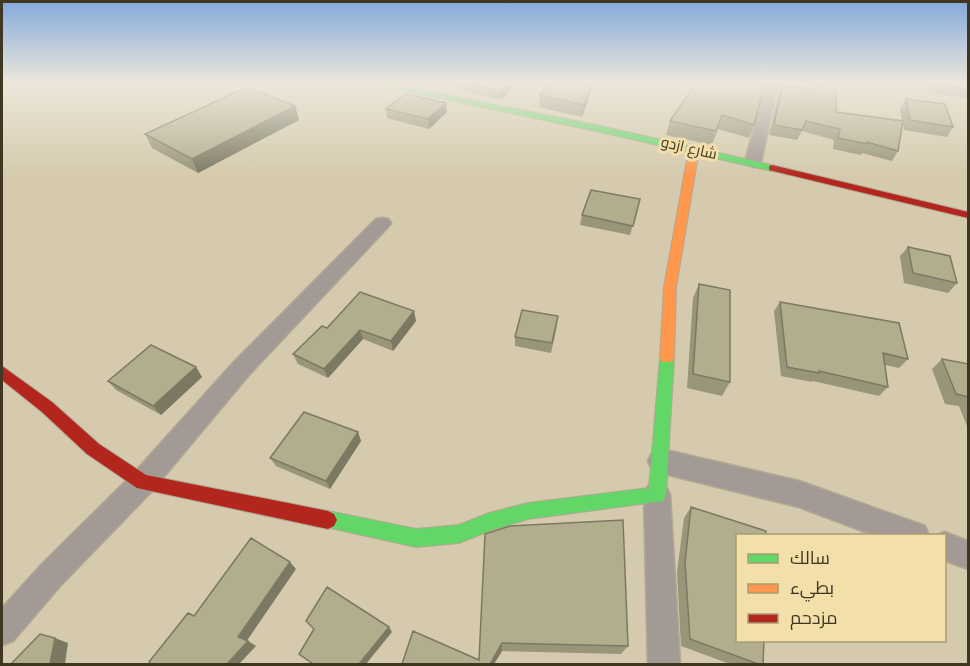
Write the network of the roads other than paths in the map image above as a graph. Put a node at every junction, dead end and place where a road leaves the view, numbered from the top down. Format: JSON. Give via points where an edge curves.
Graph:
{"nodes":[{"id":1,"x":536,"y":114,"type":"edge"},
{"id":2,"x":765,"y":114,"type":"edge"},
{"id":3,"x":694,"y":149,"type":"junction"},
{"id":4,"x":753,"y":162,"type":"junction"},
{"id":5,"x":969,"y":215,"type":"edge"},
{"id":6,"x":382,"y":223,"type":"dead end"},
{"id":7,"x":2,"y":372,"type":"edge"},
{"id":8,"x":660,"y":461,"type":"junction"},
{"id":9,"x":143,"y":482,"type":"junction"},
{"id":10,"x":657,"y":495,"type":"junction"},
{"id":11,"x":909,"y":534,"type":"edge"},
{"id":12,"x":946,"y":546,"type":"edge"},
{"id":13,"x":969,"y":555,"type":"edge"},
{"id":14,"x":2,"y":630,"type":"edge"},
{"id":15,"x":664,"y":664,"type":"edge"}],
"edges":[{"from":1,"to":3,"type":"street","name":"شارع ازدو"},
{"from":2,"to":4,"type":"street"},
{"from":3,"to":4,"type":"street","name":"شارع ازدو"},
{"from":3,"to":8,"type":"street","via":[[670,287]]},
{"from":4,"to":5,"type":"street","name":"شارع ازدو"},
{"from":6,"to":9,"type":"street","via":[[240,370]]},
{"from":7,"to":9,"type":"street","via":[[93,449]]},
{"from":8,"to":10,"type":"street"},
{"from":8,"to":11,"type":"street","via":[[799,494]]},
{"from":9,"to":10,"type":"street","via":[[416,538],[459,534],[528,511]]},
{"from":9,"to":14,"type":"street"},
{"from":10,"to":15,"type":"street"},
{"from":12,"to":13,"type":"street"}]}
